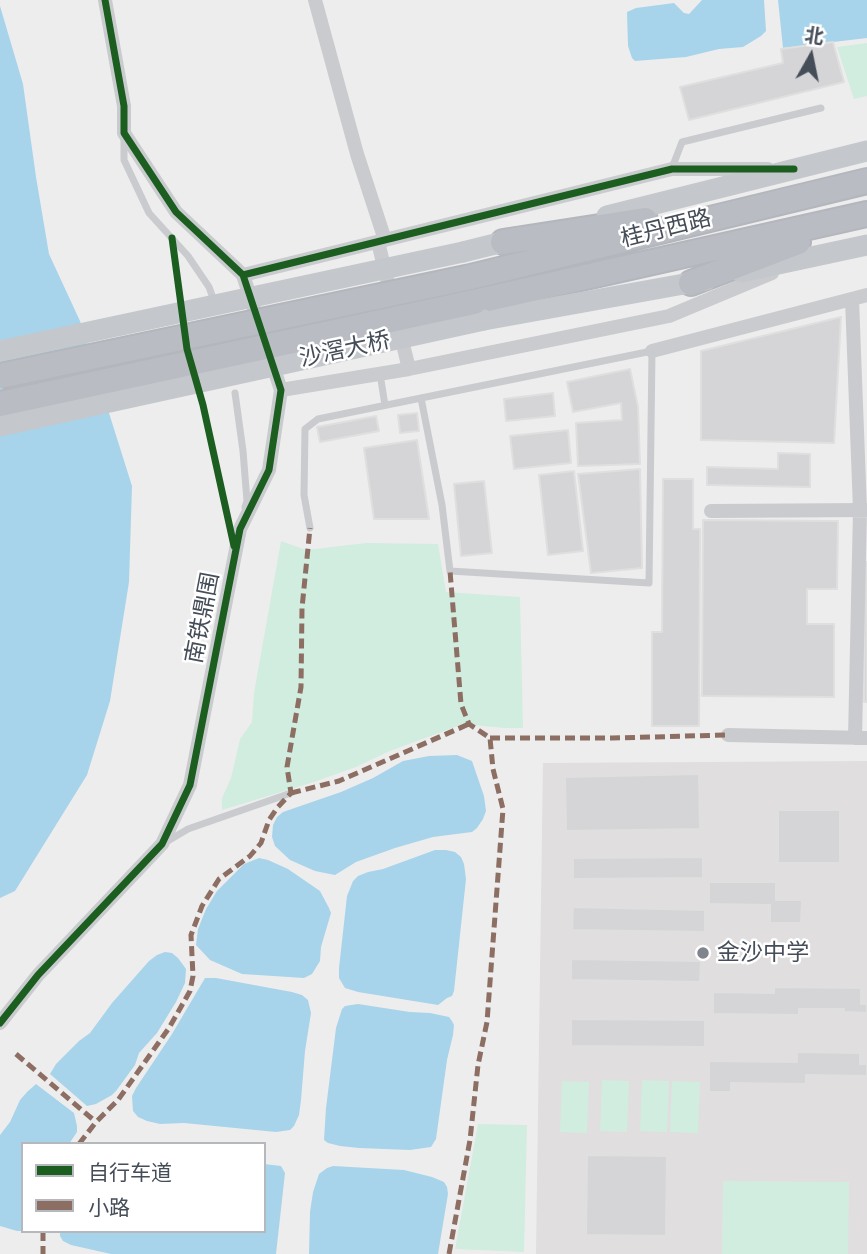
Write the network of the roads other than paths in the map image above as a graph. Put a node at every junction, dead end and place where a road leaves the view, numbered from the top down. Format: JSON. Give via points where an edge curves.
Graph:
{"nodes":[{"id":1,"x":104,"y":0,"type":"edge"},
{"id":2,"x":315,"y":0,"type":"edge"},
{"id":3,"x":821,"y":108,"type":"dead end"},
{"id":4,"x":124,"y":133,"type":"junction"},
{"id":5,"x":867,"y":151,"type":"edge"},
{"id":6,"x":672,"y":169,"type":"junction"},
{"id":7,"x":794,"y":169,"type":"junction"},
{"id":8,"x":867,"y":181,"type":"edge"},
{"id":9,"x":809,"y":194,"type":"junction"},
{"id":10,"x":867,"y":215,"type":"edge"},
{"id":11,"x":381,"y":241,"type":"junction"},
{"id":12,"x":503,"y":242,"type":"junction"},
{"id":13,"x":867,"y":245,"type":"edge"},
{"id":14,"x":808,"y":258,"type":"junction"},
{"id":15,"x":243,"y":275,"type":"junction"},
{"id":16,"x":466,"y":278,"type":"joint"},
{"id":17,"x":691,"y":283,"type":"junction"},
{"id":18,"x":867,"y":295,"type":"edge"},
{"id":19,"x":212,"y":298,"type":"dead end"},
{"id":20,"x":852,"y":299,"type":"junction"},
{"id":21,"x":479,"y":311,"type":"junction"},
{"id":22,"x":0,"y":351,"type":"edge"},
{"id":23,"x":652,"y":351,"type":"junction"},
{"id":24,"x":409,"y":369,"type":"junction"},
{"id":25,"x":380,"y":374,"type":"junction"},
{"id":26,"x":0,"y":376,"type":"edge"},
{"id":27,"x":281,"y":390,"type":"junction"},
{"id":28,"x":235,"y":393,"type":"dead end"},
{"id":29,"x":421,"y":398,"type":"junction"},
{"id":30,"x":0,"y":404,"type":"edge"},
{"id":31,"x":386,"y":405,"type":"junction"},
{"id":32,"x":0,"y":426,"type":"edge"},
{"id":33,"x":864,"y":510,"type":"edge"},
{"id":34,"x":711,"y":511,"type":"dead end"},
{"id":35,"x":240,"y":528,"type":"junction"},
{"id":36,"x":310,"y":528,"type":"dead end"},
{"id":37,"x":728,"y":735,"type":"dead end"},
{"id":38,"x":861,"y":738,"type":"edge"},
{"id":39,"x":291,"y":793,"type":"dead end"},
{"id":40,"x":162,"y":844,"type":"junction"},
{"id":41,"x":0,"y":1023,"type":"edge"}],
"edges":[{"from":1,"to":4,"type":"street","via":[[124,106]]},
{"from":2,"to":11,"type":"street"},
{"from":3,"to":6,"type":"lane","via":[[682,142]]},
{"from":4,"to":15,"type":"street","name":"南铁鼎围","via":[[176,212]]},
{"from":4,"to":19,"type":"lane","via":[[124,160],[149,213],[188,256]]},
{"from":5,"to":7,"type":"main road"},
{"from":6,"to":7,"type":"street"},
{"from":6,"to":11,"type":"street"},
{"from":7,"to":12,"type":"main road"},
{"from":8,"to":9,"type":"highway","name":"桂丹西路"},
{"from":9,"to":12,"type":"highway"},
{"from":9,"to":16,"type":"highway","name":"桂丹西路"},
{"from":10,"to":17,"type":"highway"},
{"from":10,"to":21,"type":"highway","name":"桂丹西路"},
{"from":11,"to":15,"type":"street"},
{"from":11,"to":24,"type":"street"},
{"from":12,"to":22,"type":"main road","bridge":true},
{"from":13,"to":14,"type":"main road"},
{"from":14,"to":17,"type":"main road"},
{"from":14,"to":24,"type":"street","via":[[669,316]]},
{"from":15,"to":27,"type":"street","name":"南铁鼎围"},
{"from":16,"to":26,"type":"highway","name":"沙滘大桥","bridge":true},
{"from":17,"to":21,"type":"main road"},
{"from":18,"to":20,"type":"street"},
{"from":20,"to":23,"type":"street"},
{"from":20,"to":33,"type":"street"},
{"from":21,"to":30,"type":"highway","name":"沙滘大桥","bridge":true},
{"from":21,"to":32,"type":"main road","name":"沙滘大桥","bridge":true},
{"from":23,"to":29,"type":"lane"},
{"from":23,"to":29,"type":"lane","via":[[649,583],[450,571]]},
{"from":24,"to":25,"type":"street"},
{"from":25,"to":27,"type":"street"},
{"from":25,"to":31,"type":"lane"},
{"from":27,"to":35,"type":"street","name":"南铁鼎围","via":[[269,470]]},
{"from":28,"to":35,"type":"lane","via":[[247,501]]},
{"from":29,"to":31,"type":"lane"},
{"from":31,"to":36,"type":"lane","via":[[318,419],[304,429],[304,495]]},
{"from":33,"to":34,"type":"street"},
{"from":33,"to":38,"type":"street"},
{"from":35,"to":40,"type":"street","name":"南铁鼎围","via":[[190,785]]},
{"from":37,"to":38,"type":"street"},
{"from":39,"to":40,"type":"lane","via":[[188,829]]},
{"from":40,"to":41,"type":"street","name":"南铁鼎围","via":[[38,975]]}]}
